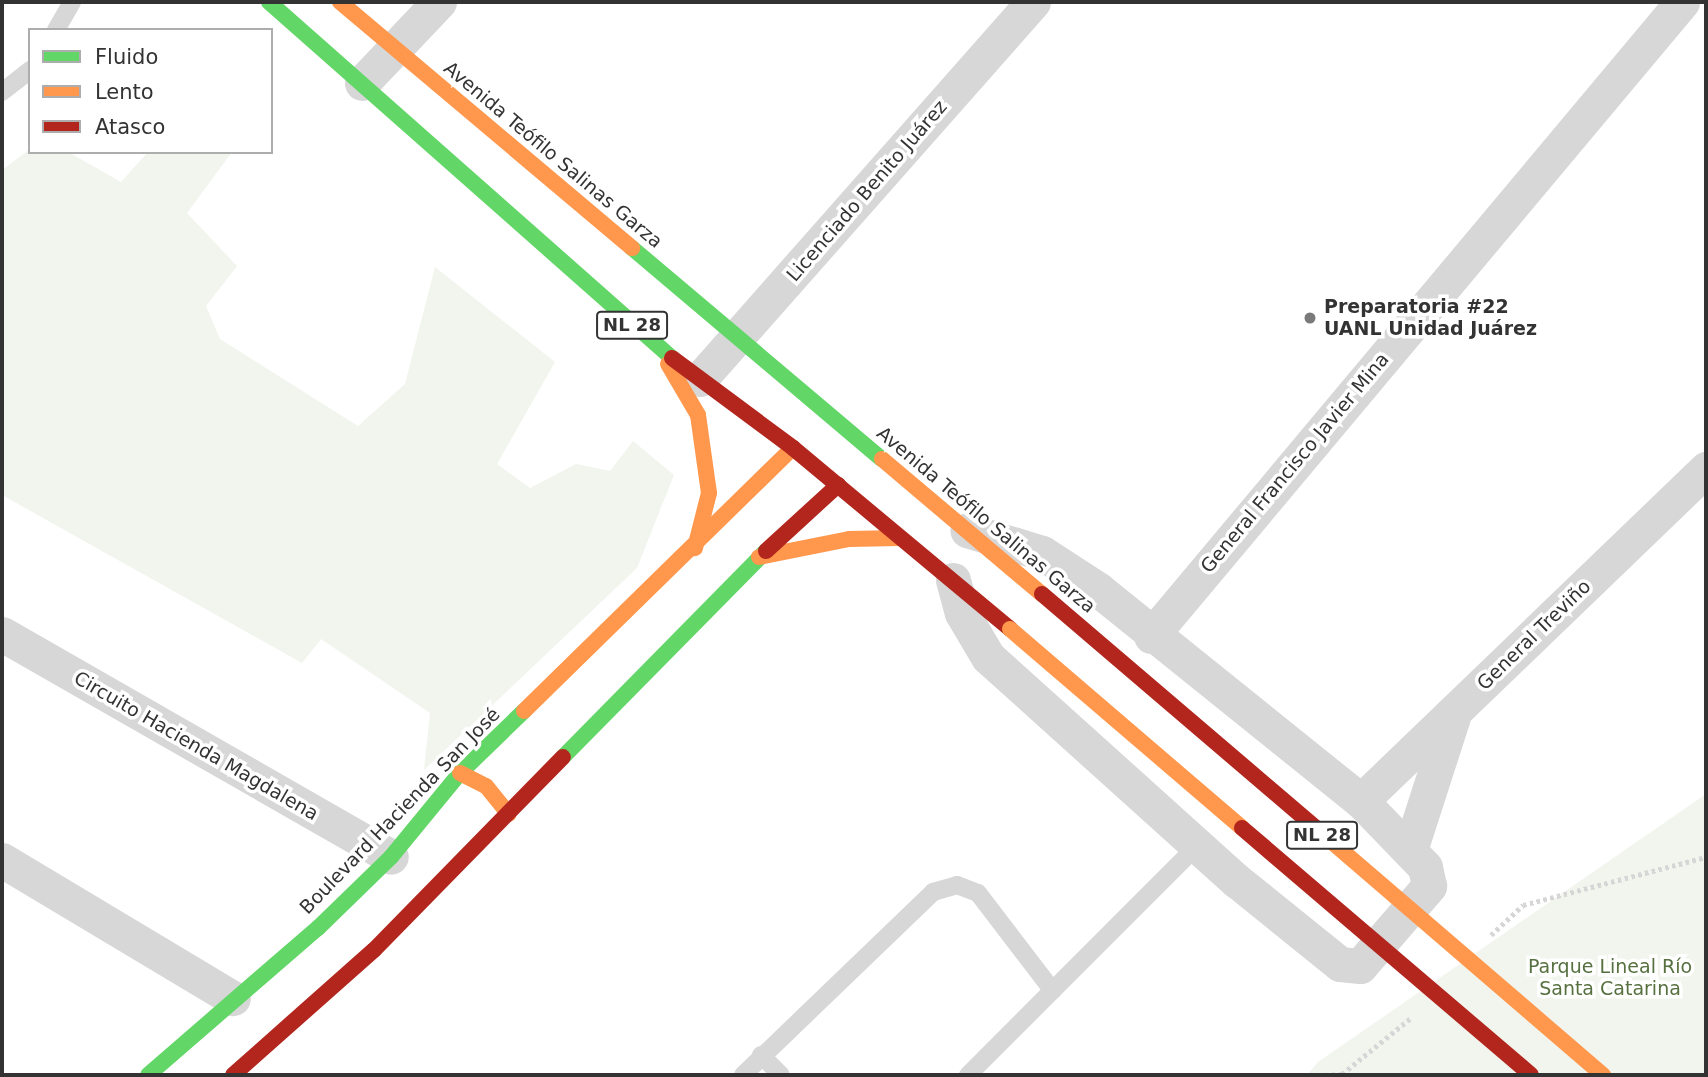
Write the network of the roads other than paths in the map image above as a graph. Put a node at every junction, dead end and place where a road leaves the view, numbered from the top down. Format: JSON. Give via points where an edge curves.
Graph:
{"nodes":[{"id":1,"x":72,"y":2,"type":"edge"},
{"id":2,"x":269,"y":2,"type":"edge"},
{"id":3,"x":340,"y":2,"type":"edge"},
{"id":4,"x":439,"y":2,"type":"edge"},
{"id":5,"x":1033,"y":2,"type":"edge"},
{"id":6,"x":1682,"y":2,"type":"edge"},
{"id":7,"x":57,"y":28,"type":"edge"},
{"id":8,"x":394,"y":48,"type":"junction"},
{"id":9,"x":28,"y":72,"type":"edge"},
{"id":10,"x":362,"y":83,"type":"junction"},
{"id":11,"x":2,"y":92,"type":"edge"},
{"id":12,"x":737,"y":339,"type":"junction"},
{"id":13,"x":658,"y":348,"type":"junction"},
{"id":14,"x":701,"y":379,"type":"junction"},
{"id":15,"x":793,"y":447,"type":"junction"},
{"id":16,"x":1706,"y":469,"type":"edge"},
{"id":17,"x":838,"y":485,"type":"junction"},
{"id":18,"x":967,"y":530,"type":"junction"},
{"id":19,"x":899,"y":538,"type":"junction"},
{"id":20,"x":695,"y":548,"type":"junction"},
{"id":21,"x":759,"y":558,"type":"junction"},
{"id":22,"x":953,"y":580,"type":"junction"},
{"id":23,"x":2,"y":635,"type":"edge"},
{"id":24,"x":1151,"y":636,"type":"junction"},
{"id":25,"x":1455,"y":711,"type":"junction"},
{"id":26,"x":460,"y":773,"type":"junction"},
{"id":27,"x":1361,"y":802,"type":"junction"},
{"id":28,"x":425,"y":813,"type":"junction"},
{"id":29,"x":509,"y":814,"type":"junction"},
{"id":30,"x":432,"y":834,"type":"dead end"},
{"id":31,"x":1198,"y":845,"type":"junction"},
{"id":32,"x":447,"y":849,"type":"dead end"},
{"id":33,"x":391,"y":857,"type":"junction"},
{"id":34,"x":1417,"y":858,"type":"junction"},
{"id":35,"x":467,"y":859,"type":"junction"},
{"id":36,"x":2,"y":860,"type":"edge"},
{"id":37,"x":1053,"y":991,"type":"junction"},
{"id":38,"x":233,"y":998,"type":"junction"},
{"id":39,"x":761,"y":1055,"type":"junction"},
{"id":40,"x":257,"y":1062,"type":"edge"},
{"id":41,"x":148,"y":1075,"type":"edge"},
{"id":42,"x":233,"y":1075,"type":"edge"},
{"id":43,"x":743,"y":1075,"type":"edge"},
{"id":44,"x":781,"y":1075,"type":"edge"},
{"id":45,"x":968,"y":1075,"type":"edge"},
{"id":46,"x":1531,"y":1075,"type":"edge"},
{"id":47,"x":1603,"y":1075,"type":"edge"}],
"edges":[{"from":1,"to":7,"type":"lane"},
{"from":2,"to":10,"type":"main road","number":"NL 28"},
{"from":3,"to":8,"type":"main road","name":"Avenida Teófilo Salinas Garza","number":"NL 28"},
{"from":4,"to":8,"type":"street"},
{"from":5,"to":12,"type":"street","name":"Licenciado Benito Juárez"},
{"from":6,"to":24,"type":"street","name":"General Francisco Javier Mina"},
{"from":8,"to":10,"type":"street"},
{"from":8,"to":12,"type":"main road","name":"Avenida Teófilo Salinas Garza","number":"NL 28"},
{"from":9,"to":11,"type":"lane"},
{"from":10,"to":13,"type":"main road","number":"NL 28"},
{"from":12,"to":14,"type":"street","name":"Licenciado Benito Juárez"},
{"from":12,"to":18,"type":"main road","name":"Avenida Teófilo Salinas Garza","number":"NL 28"},
{"from":13,"to":14,"type":"main road","number":"NL 28"},
{"from":13,"to":20,"type":"main road","via":[[698,415],[709,493]]},
{"from":14,"to":15,"type":"main road","number":"NL 28"},
{"from":15,"to":17,"type":"main road","number":"NL 28"},
{"from":15,"to":20,"type":"main road","name":"Boulevard Hacienda San José"},
{"from":16,"to":25,"type":"street","name":"General Treviño"},
{"from":17,"to":19,"type":"main road","number":"NL 28"},
{"from":17,"to":21,"type":"main road"},
{"from":18,"to":24,"type":"street","via":[[1042,553],[1099,590]]},
{"from":18,"to":47,"type":"main road","name":"Avenida Teófilo Salinas Garza","number":"NL 28","bridge":true},
{"from":19,"to":21,"type":"main road","via":[[849,539]]},
{"from":19,"to":22,"type":"main road","number":"NL 28"},
{"from":20,"to":26,"type":"main road","name":"Boulevard Hacienda San José"},
{"from":21,"to":29,"type":"main road"},
{"from":22,"to":31,"type":"street","via":[[962,613],[988,657]]},
{"from":22,"to":46,"type":"main road","number":"NL 28","bridge":true},
{"from":23,"to":33,"type":"street","name":"Circuito Hacienda Magdalena"},
{"from":24,"to":27,"type":"street"},
{"from":25,"to":27,"type":"street","name":"General Treviño"},
{"from":25,"to":34,"type":"street"},
{"from":26,"to":28,"type":"main road","name":"Boulevard Hacienda San José"},
{"from":26,"to":29,"type":"main road","via":[[486,786]]},
{"from":27,"to":34,"type":"street"},
{"from":28,"to":30,"type":"main road"},
{"from":28,"to":33,"type":"main road","name":"Boulevard Hacienda San José"},
{"from":29,"to":35,"type":"main road"},
{"from":31,"to":34,"type":"street","via":[[1340,964],[1350,967],[1360,966],[1429,886]]},
{"from":31,"to":37,"type":"lane"},
{"from":32,"to":35,"type":"main road"},
{"from":33,"to":38,"type":"main road","name":"Boulevard Hacienda San José","via":[[318,928]]},
{"from":35,"to":40,"type":"main road"},
{"from":36,"to":38,"type":"street"},
{"from":37,"to":39,"type":"lane","via":[[978,893],[957,885],[933,892]]},
{"from":37,"to":45,"type":"lane"},
{"from":38,"to":41,"type":"main road","name":"Boulevard Hacienda San José"},
{"from":39,"to":43,"type":"lane"},
{"from":39,"to":44,"type":"lane"},
{"from":40,"to":42,"type":"main road"}]}
